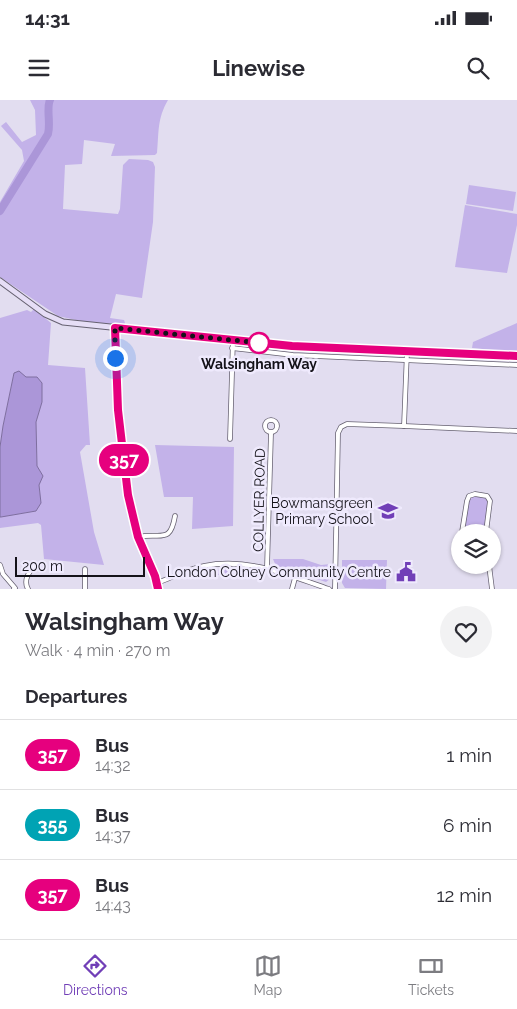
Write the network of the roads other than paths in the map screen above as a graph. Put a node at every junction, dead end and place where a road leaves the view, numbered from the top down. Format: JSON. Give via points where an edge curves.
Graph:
{"nodes":[{"id":1,"x":0,"y":281,"type":"edge"},
{"id":2,"x":115,"y":328,"type":"junction"},
{"id":3,"x":233,"y":340,"type":"junction"},
{"id":4,"x":232,"y":348,"type":"junction"},
{"id":5,"x":407,"y":351,"type":"junction"},
{"id":6,"x":517,"y":356,"type":"edge"},
{"id":7,"x":407,"y":359,"type":"junction"},
{"id":8,"x":517,"y":365,"type":"edge"},
{"id":9,"x":404,"y":426,"type":"junction"},
{"id":10,"x":517,"y":431,"type":"edge"},
{"id":11,"x":271,"y":433,"type":"dead end"},
{"id":12,"x":230,"y":438,"type":"dead end"},
{"id":13,"x":175,"y":516,"type":"dead end"},
{"id":14,"x":463,"y":524,"type":"edge"},
{"id":15,"x":487,"y":524,"type":"edge"},
{"id":16,"x":138,"y":537,"type":"junction"},
{"id":17,"x":0,"y":564,"type":"edge"},
{"id":18,"x":35,"y":564,"type":"dead end"},
{"id":19,"x":267,"y":568,"type":"junction"},
{"id":20,"x":85,"y":569,"type":"dead end"},
{"id":21,"x":490,"y":574,"type":"edge"},
{"id":22,"x":295,"y":578,"type":"junction"},
{"id":23,"x":157,"y":583,"type":"junction"},
{"id":24,"x":21,"y":587,"type":"edge"},
{"id":25,"x":85,"y":589,"type":"edge"},
{"id":26,"x":158,"y":589,"type":"edge"},
{"id":27,"x":292,"y":589,"type":"edge"},
{"id":28,"x":329,"y":589,"type":"edge"},
{"id":29,"x":335,"y":589,"type":"edge"},
{"id":30,"x":492,"y":589,"type":"edge"}],
"edges":[{"from":1,"to":2,"type":"main road","via":[[57,320]]},
{"from":2,"to":3,"type":"main road"},
{"from":2,"to":16,"type":"street","via":[[117,396],[125,472]]},
{"from":3,"to":4,"type":"street"},
{"from":3,"to":5,"type":"main road"},
{"from":4,"to":7,"type":"street","via":[[293,355]]},
{"from":4,"to":12,"type":"street"},
{"from":5,"to":6,"type":"main road"},
{"from":5,"to":7,"type":"street"},
{"from":7,"to":8,"type":"street"},
{"from":7,"to":9,"type":"street"},
{"from":9,"to":10,"type":"street"},
{"from":9,"to":29,"type":"street","via":[[347,424],[339,429]]},
{"from":11,"to":19,"type":"street","name":"COLLYER ROAD"},
{"from":13,"to":16,"type":"street","via":[[171,532],[166,535]]},
{"from":14,"to":15,"type":"street","via":[[467,500],[475,494],[486,496],[490,501]]},
{"from":16,"to":23,"type":"street"},
{"from":17,"to":24,"type":"street","via":[[2,574]]},
{"from":18,"to":24,"type":"street"},
{"from":19,"to":22,"type":"street"},
{"from":19,"to":23,"type":"street","via":[[240,564],[212,565]]},
{"from":20,"to":25,"type":"street"},
{"from":21,"to":30,"type":"street"},
{"from":22,"to":27,"type":"street"},
{"from":22,"to":28,"type":"street"},
{"from":23,"to":26,"type":"street"}]}
